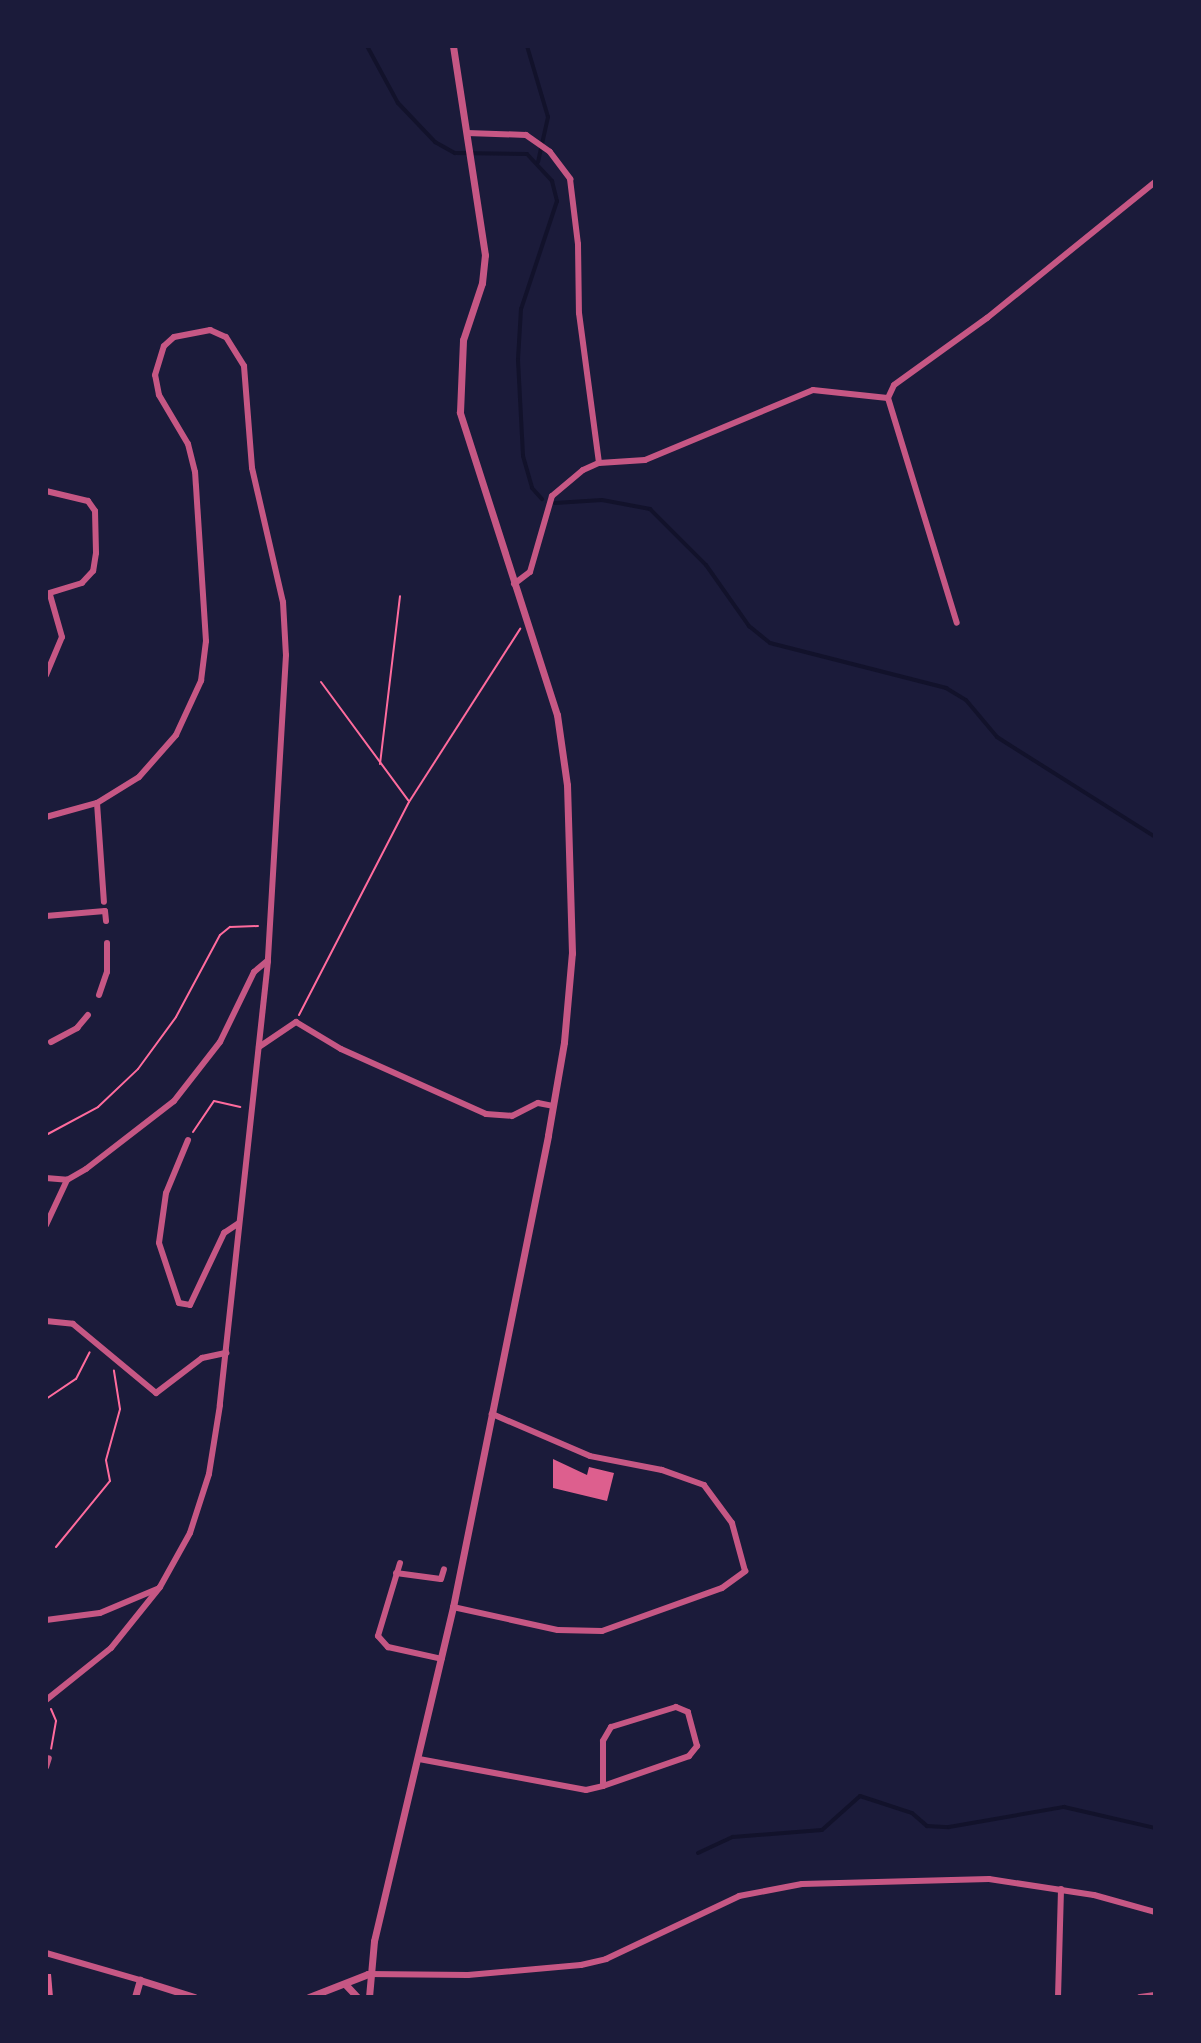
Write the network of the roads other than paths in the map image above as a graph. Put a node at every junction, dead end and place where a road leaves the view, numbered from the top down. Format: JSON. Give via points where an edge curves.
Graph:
{"nodes":[{"id":1,"x":453,"y":46,"type":"edge"},
{"id":2,"x":467,"y":133,"type":"junction"},
{"id":3,"x":1155,"y":182,"type":"edge"},
{"id":4,"x":888,"y":398,"type":"junction"},
{"id":5,"x":599,"y":463,"type":"junction"},
{"id":6,"x":46,"y":491,"type":"edge"},
{"id":7,"x":514,"y":584,"type":"junction"},
{"id":8,"x":48,"y":595,"type":"edge"},
{"id":9,"x":957,"y":623,"type":"dead end"},
{"id":10,"x":46,"y":675,"type":"edge"},
{"id":11,"x":97,"y":803,"type":"junction"},
{"id":12,"x":46,"y":817,"type":"edge"},
{"id":13,"x":104,"y":902,"type":"dead end"},
{"id":14,"x":46,"y":916,"type":"edge"},
{"id":15,"x":106,"y":921,"type":"dead end"},
{"id":16,"x":107,"y":943,"type":"dead end"},
{"id":17,"x":268,"y":961,"type":"junction"},
{"id":18,"x":99,"y":995,"type":"dead end"},
{"id":19,"x":88,"y":1015,"type":"dead end"},
{"id":20,"x":51,"y":1042,"type":"dead end"},
{"id":21,"x":259,"y":1047,"type":"junction"},
{"id":22,"x":553,"y":1106,"type":"junction"},
{"id":23,"x":188,"y":1140,"type":"road end"},
{"id":24,"x":46,"y":1178,"type":"edge"},
{"id":25,"x":67,"y":1180,"type":"junction"},
{"id":26,"x":239,"y":1223,"type":"junction"},
{"id":27,"x":46,"y":1225,"type":"edge"},
{"id":28,"x":46,"y":1321,"type":"edge"},
{"id":29,"x":226,"y":1353,"type":"junction"},
{"id":30,"x":492,"y":1414,"type":"junction"},
{"id":31,"x":400,"y":1563,"type":"dead end"},
{"id":32,"x":444,"y":1569,"type":"dead end"},
{"id":33,"x":396,"y":1573,"type":"junction"},
{"id":34,"x":160,"y":1587,"type":"junction"},
{"id":35,"x":453,"y":1607,"type":"junction"},
{"id":36,"x":46,"y":1620,"type":"edge"},
{"id":37,"x":442,"y":1659,"type":"junction"},
{"id":38,"x":46,"y":1700,"type":"edge"},
{"id":39,"x":49,"y":1758,"type":"road end"},
{"id":40,"x":419,"y":1759,"type":"junction"},
{"id":41,"x":46,"y":1767,"type":"edge"},
{"id":42,"x":603,"y":1786,"type":"junction"},
{"id":43,"x":1061,"y":1889,"type":"junction"},
{"id":44,"x":1155,"y":1912,"type":"edge"},
{"id":45,"x":46,"y":1953,"type":"edge"},
{"id":46,"x":368,"y":1974,"type":"junction"},
{"id":47,"x":140,"y":1980,"type":"junction"},
{"id":48,"x":345,"y":1984,"type":"junction"},
{"id":49,"x":1155,"y":1995,"type":"edge"},
{"id":50,"x":135,"y":1997,"type":"edge"},
{"id":51,"x":194,"y":1997,"type":"edge"},
{"id":52,"x":309,"y":1997,"type":"edge"},
{"id":53,"x":357,"y":1997,"type":"edge"},
{"id":54,"x":369,"y":1997,"type":"edge"},
{"id":55,"x":1058,"y":1997,"type":"edge"},
{"id":56,"x":1140,"y":1997,"type":"edge"}],
"edges":[{"from":1,"to":2,"type":"street"},
{"from":2,"to":5,"type":"street","via":[[526,135],[550,152],[570,179],[579,313]]},
{"from":2,"to":7,"type":"street","via":[[485,255],[482,283],[463,340],[460,412]]},
{"from":3,"to":4,"type":"street","via":[[987,318],[894,385]]},
{"from":4,"to":5,"type":"street","via":[[813,390],[645,460]]},
{"from":4,"to":9,"type":"street"},
{"from":5,"to":7,"type":"street","via":[[552,496],[530,572]]},
{"from":6,"to":8,"type":"street","via":[[83,497],[92,506],[93,571],[82,583]]},
{"from":7,"to":22,"type":"street","via":[[557,715],[567,785],[572,953]]},
{"from":8,"to":10,"type":"street","via":[[62,637]]},
{"from":11,"to":12,"type":"street"},
{"from":11,"to":13,"type":"street"},
{"from":11,"to":17,"type":"street","via":[[160,757],[191,709],[201,681],[206,641],[195,472],[188,444],[159,395],[155,375],[164,346],[174,337],[210,330],[236,349],[244,366],[252,468],[283,602],[284,710]]},
{"from":14,"to":15,"type":"street","via":[[105,911]]},
{"from":16,"to":18,"type":"street","via":[[107,972]]},
{"from":17,"to":21,"type":"street"},
{"from":17,"to":25,"type":"street","via":[[254,972],[220,1042],[191,1083],[152,1121]]},
{"from":19,"to":20,"type":"street","via":[[77,1028]]},
{"from":21,"to":22,"type":"street","via":[[296,1022],[341,1049],[486,1114],[512,1116],[538,1103]]},
{"from":21,"to":26,"type":"street"},
{"from":22,"to":30,"type":"street"},
{"from":23,"to":26,"type":"street","via":[[166,1193],[159,1243],[179,1303],[190,1305],[224,1233]]},
{"from":24,"to":25,"type":"street"},
{"from":25,"to":27,"type":"street"},
{"from":26,"to":29,"type":"street"},
{"from":28,"to":29,"type":"street","via":[[73,1324],[156,1393],[202,1358]]},
{"from":29,"to":34,"type":"street","via":[[209,1474],[190,1533]]},
{"from":30,"to":35,"type":"street"},
{"from":30,"to":35,"type":"street","via":[[590,1456],[662,1470],[704,1485],[732,1523],[745,1571],[722,1588],[602,1631],[558,1630]]},
{"from":31,"to":33,"type":"street"},
{"from":32,"to":33,"type":"street","via":[[441,1579]]},
{"from":33,"to":37,"type":"street","via":[[378,1636],[388,1647]]},
{"from":34,"to":36,"type":"street","via":[[100,1613]]},
{"from":34,"to":38,"type":"street","via":[[111,1648]]},
{"from":35,"to":37,"type":"street"},
{"from":37,"to":40,"type":"street"},
{"from":39,"to":41,"type":"street"},
{"from":40,"to":42,"type":"street","via":[[575,1790]]},
{"from":40,"to":46,"type":"street"},
{"from":42,"to":42,"type":"street","via":[[693,1754],[697,1743],[688,1712],[676,1707],[611,1727],[603,1741]]},
{"from":43,"to":44,"type":"street"},
{"from":43,"to":46,"type":"street","via":[[966,1878],[772,1887],[581,1965],[468,1975]]},
{"from":43,"to":55,"type":"street"},
{"from":45,"to":47,"type":"street"},
{"from":46,"to":48,"type":"street"},
{"from":46,"to":54,"type":"street"},
{"from":47,"to":50,"type":"street"},
{"from":47,"to":51,"type":"street"},
{"from":48,"to":52,"type":"street"},
{"from":48,"to":53,"type":"street"},
{"from":49,"to":56,"type":"street"}]}
